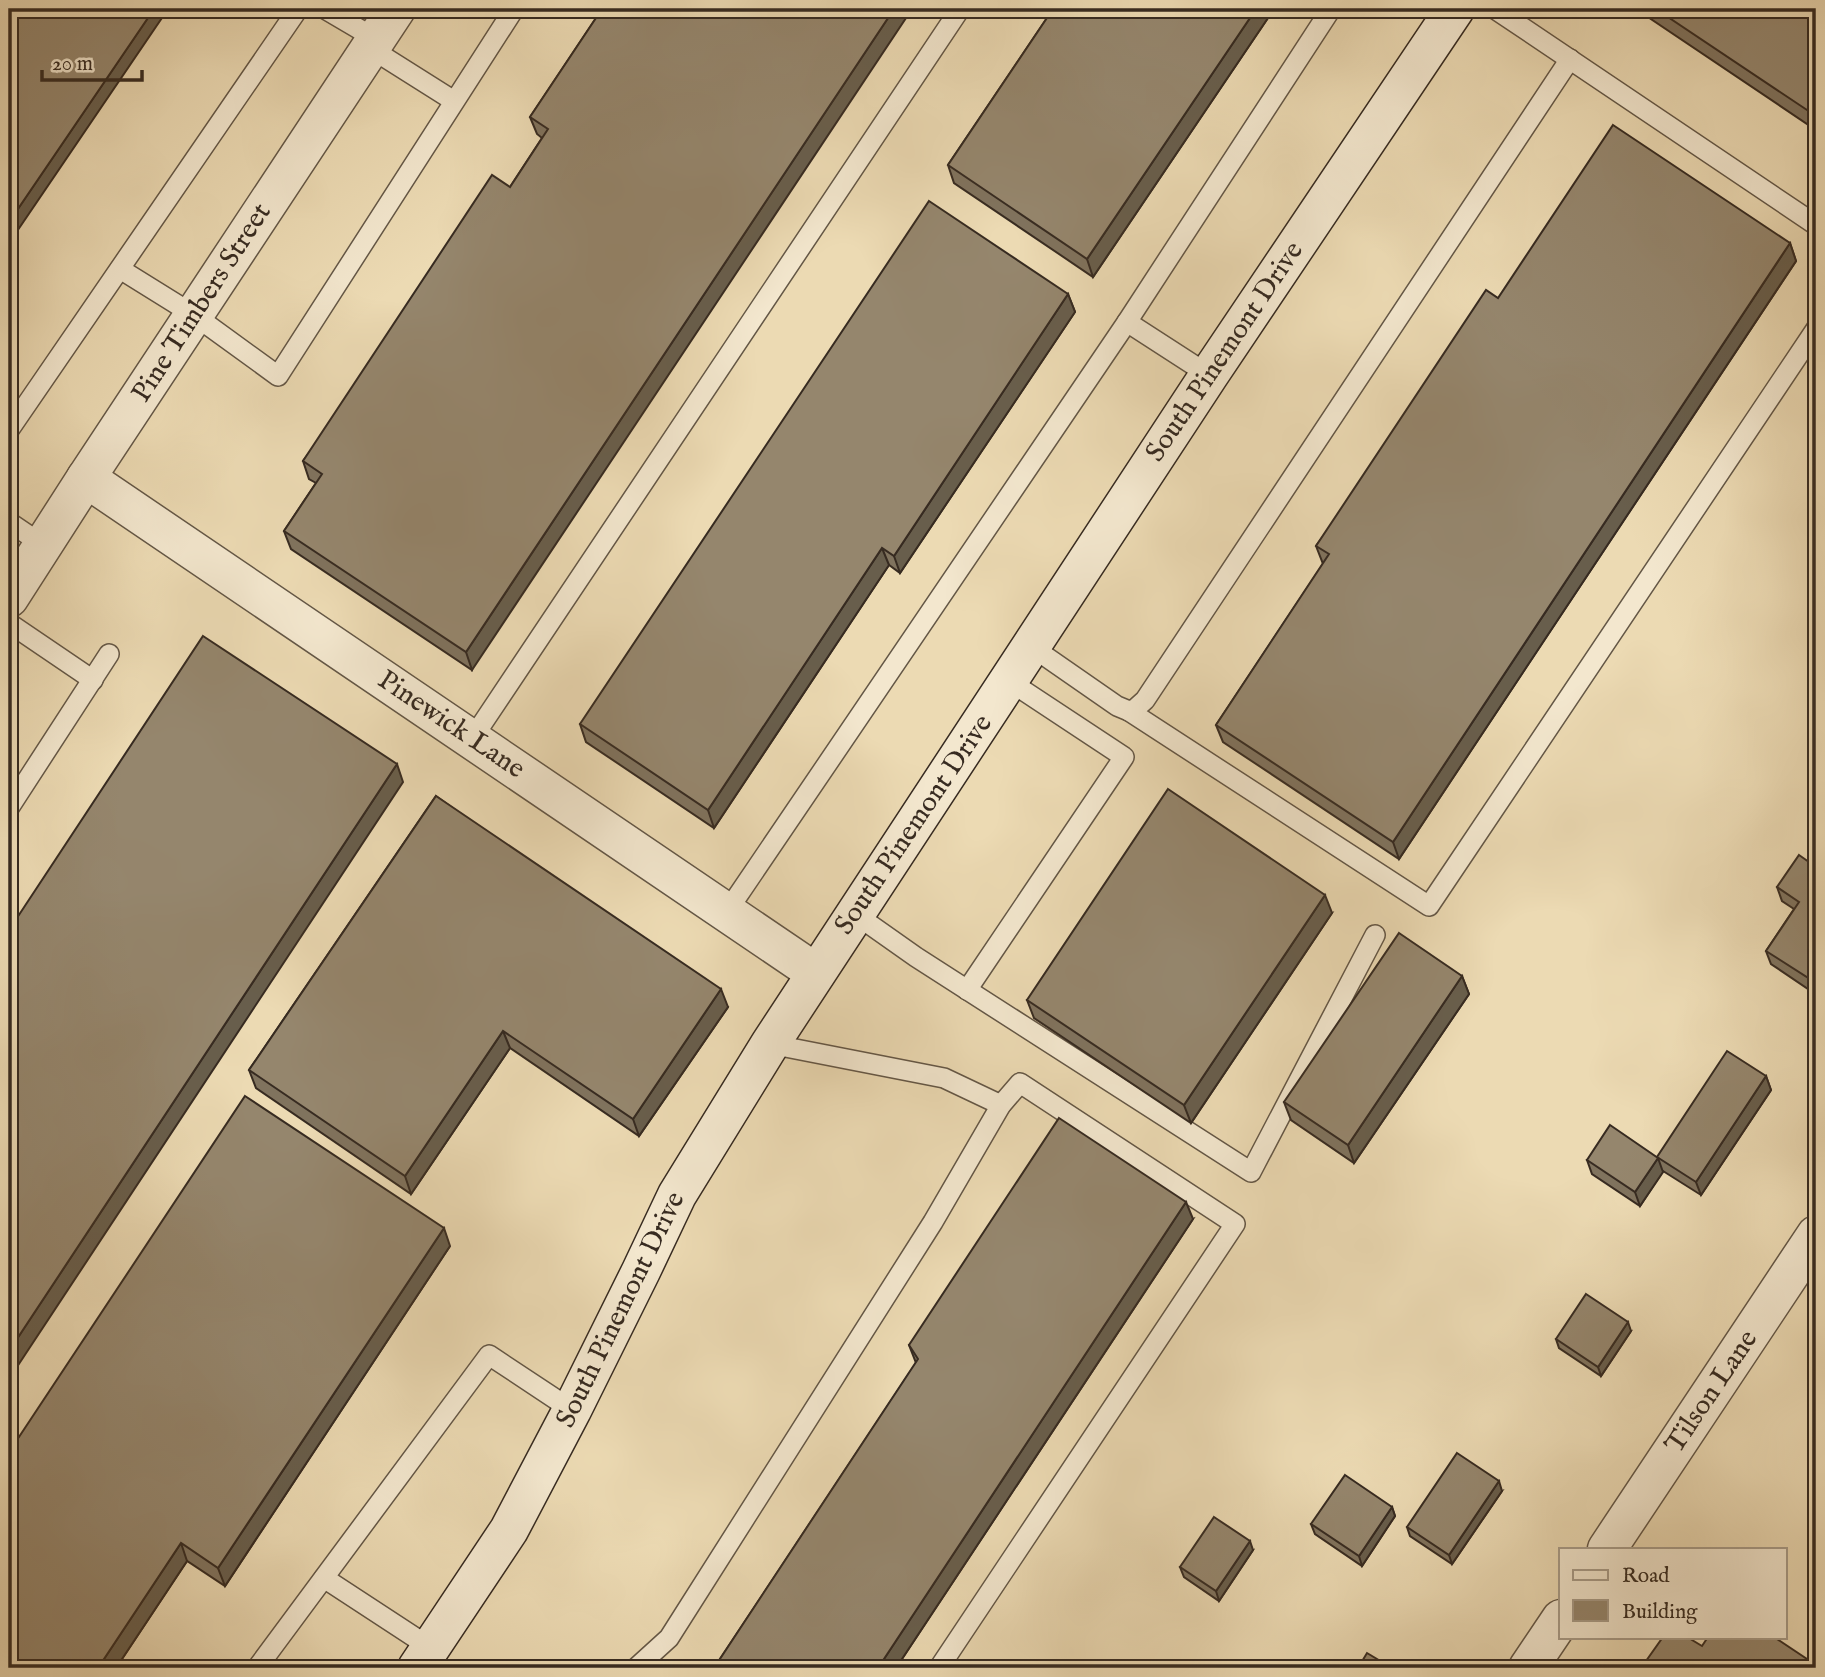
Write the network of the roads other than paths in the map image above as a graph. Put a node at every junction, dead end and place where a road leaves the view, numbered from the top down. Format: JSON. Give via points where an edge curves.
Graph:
{"nodes":[{"id":1,"x":298,"y":9,"type":"edge"},
{"id":2,"x":325,"y":9,"type":"edge"},
{"id":3,"x":513,"y":9,"type":"edge"},
{"id":4,"x":960,"y":9,"type":"edge"},
{"id":5,"x":1331,"y":9,"type":"edge"},
{"id":6,"x":1455,"y":9,"type":"edge"},
{"id":7,"x":1495,"y":9,"type":"edge"},
{"id":8,"x":381,"y":32,"type":"edge"},
{"id":9,"x":1570,"y":59,"type":"junction"},
{"id":10,"x":454,"y":101,"type":"junction"},
{"id":11,"x":1816,"y":225,"type":"edge"},
{"id":12,"x":120,"y":268,"type":"junction"},
{"id":13,"x":194,"y":314,"type":"junction"},
{"id":14,"x":1127,"y":322,"type":"junction"},
{"id":15,"x":1816,"y":329,"type":"edge"},
{"id":16,"x":1209,"y":375,"type":"junction"},
{"id":17,"x":9,"y":430,"type":"edge"},
{"id":18,"x":86,"y":478,"type":"junction"},
{"id":19,"x":9,"y":522,"type":"edge"},
{"id":20,"x":43,"y":545,"type":"junction"},
{"id":21,"x":9,"y":598,"type":"edge"},
{"id":22,"x":9,"y":623,"type":"edge"},
{"id":23,"x":1032,"y":647,"type":"junction"},
{"id":24,"x":110,"y":654,"type":"dead end"},
{"id":25,"x":93,"y":680,"type":"junction"},
{"id":26,"x":1009,"y":681,"type":"junction"},
{"id":27,"x":1129,"y":711,"type":"junction"},
{"id":28,"x":472,"y":740,"type":"junction"},
{"id":29,"x":9,"y":808,"type":"edge"},
{"id":30,"x":726,"y":913,"type":"junction"},
{"id":31,"x":855,"y":915,"type":"junction"},
{"id":32,"x":1375,"y":935,"type":"dead end"},
{"id":33,"x":816,"y":973,"type":"junction"},
{"id":34,"x":967,"y":990,"type":"junction"},
{"id":35,"x":770,"y":1044,"type":"junction"},
{"id":36,"x":1001,"y":1105,"type":"junction"},
{"id":37,"x":1816,"y":1235,"type":"edge"},
{"id":38,"x":572,"y":1410,"type":"junction"},
{"id":39,"x":1608,"y":1548,"type":"edge"},
{"id":40,"x":324,"y":1578,"type":"junction"},
{"id":41,"x":1559,"y":1622,"type":"edge"},
{"id":42,"x":424,"y":1658,"type":"edge"},
{"id":43,"x":257,"y":1668,"type":"edge"},
{"id":44,"x":636,"y":1668,"type":"edge"},
{"id":45,"x":939,"y":1668,"type":"edge"},
{"id":46,"x":1528,"y":1668,"type":"edge"}],
"edges":[{"from":1,"to":12,"type":"lane"},
{"from":2,"to":8,"type":"lane"},
{"from":3,"to":10,"type":"lane"},
{"from":4,"to":28,"type":"lane"},
{"from":5,"to":14,"type":"lane"},
{"from":6,"to":16,"type":"street","name":"South Pinemont Drive"},
{"from":7,"to":9,"type":"lane"},
{"from":8,"to":10,"type":"lane"},
{"from":8,"to":13,"type":"street","name":"Pine Timbers Street"},
{"from":9,"to":11,"type":"lane"},
{"from":9,"to":27,"type":"lane","via":[[1145,700]]},
{"from":10,"to":13,"type":"lane","via":[[278,376]]},
{"from":12,"to":13,"type":"lane"},
{"from":12,"to":17,"type":"lane"},
{"from":13,"to":18,"type":"street","name":"Pine Timbers Street"},
{"from":14,"to":16,"type":"lane"},
{"from":14,"to":30,"type":"lane"},
{"from":15,"to":27,"type":"lane","via":[[1429,906]]},
{"from":16,"to":23,"type":"street","name":"South Pinemont Drive"},
{"from":18,"to":20,"type":"street","name":"Pine Timbers Street"},
{"from":18,"to":28,"type":"street","name":"Pinewick Lane"},
{"from":19,"to":20,"type":"lane"},
{"from":20,"to":21,"type":"street","name":"Pine Timbers Street"},
{"from":22,"to":25,"type":"lane"},
{"from":23,"to":26,"type":"street","name":"South Pinemont Drive"},
{"from":23,"to":27,"type":"lane"},
{"from":24,"to":25,"type":"lane"},
{"from":25,"to":29,"type":"lane"},
{"from":26,"to":31,"type":"street","name":"South Pinemont Drive"},
{"from":26,"to":34,"type":"lane","via":[[1124,757]]},
{"from":28,"to":30,"type":"street","name":"Pinewick Lane"},
{"from":30,"to":33,"type":"street","name":"Pinewick Lane"},
{"from":31,"to":33,"type":"street","name":"South Pinemont Drive"},
{"from":31,"to":34,"type":"lane"},
{"from":32,"to":34,"type":"lane","via":[[1251,1172]]},
{"from":33,"to":35,"type":"street","name":"South Pinemont Drive"},
{"from":35,"to":36,"type":"lane","via":[[944,1078]]},
{"from":35,"to":38,"type":"street","name":"South Pinemont Drive","via":[[677,1195]]},
{"from":36,"to":44,"type":"lane","via":[[933,1222],[669,1638]]},
{"from":36,"to":45,"type":"lane","via":[[1020,1083],[1235,1224]]},
{"from":37,"to":39,"type":"street","name":"Tilson Lane"},
{"from":38,"to":40,"type":"lane","via":[[489,1355]]},
{"from":38,"to":42,"type":"street","name":"South Pinemont Drive","via":[[509,1530]]},
{"from":40,"to":42,"type":"lane"},
{"from":40,"to":43,"type":"lane"},
{"from":41,"to":46,"type":"street"}]}
